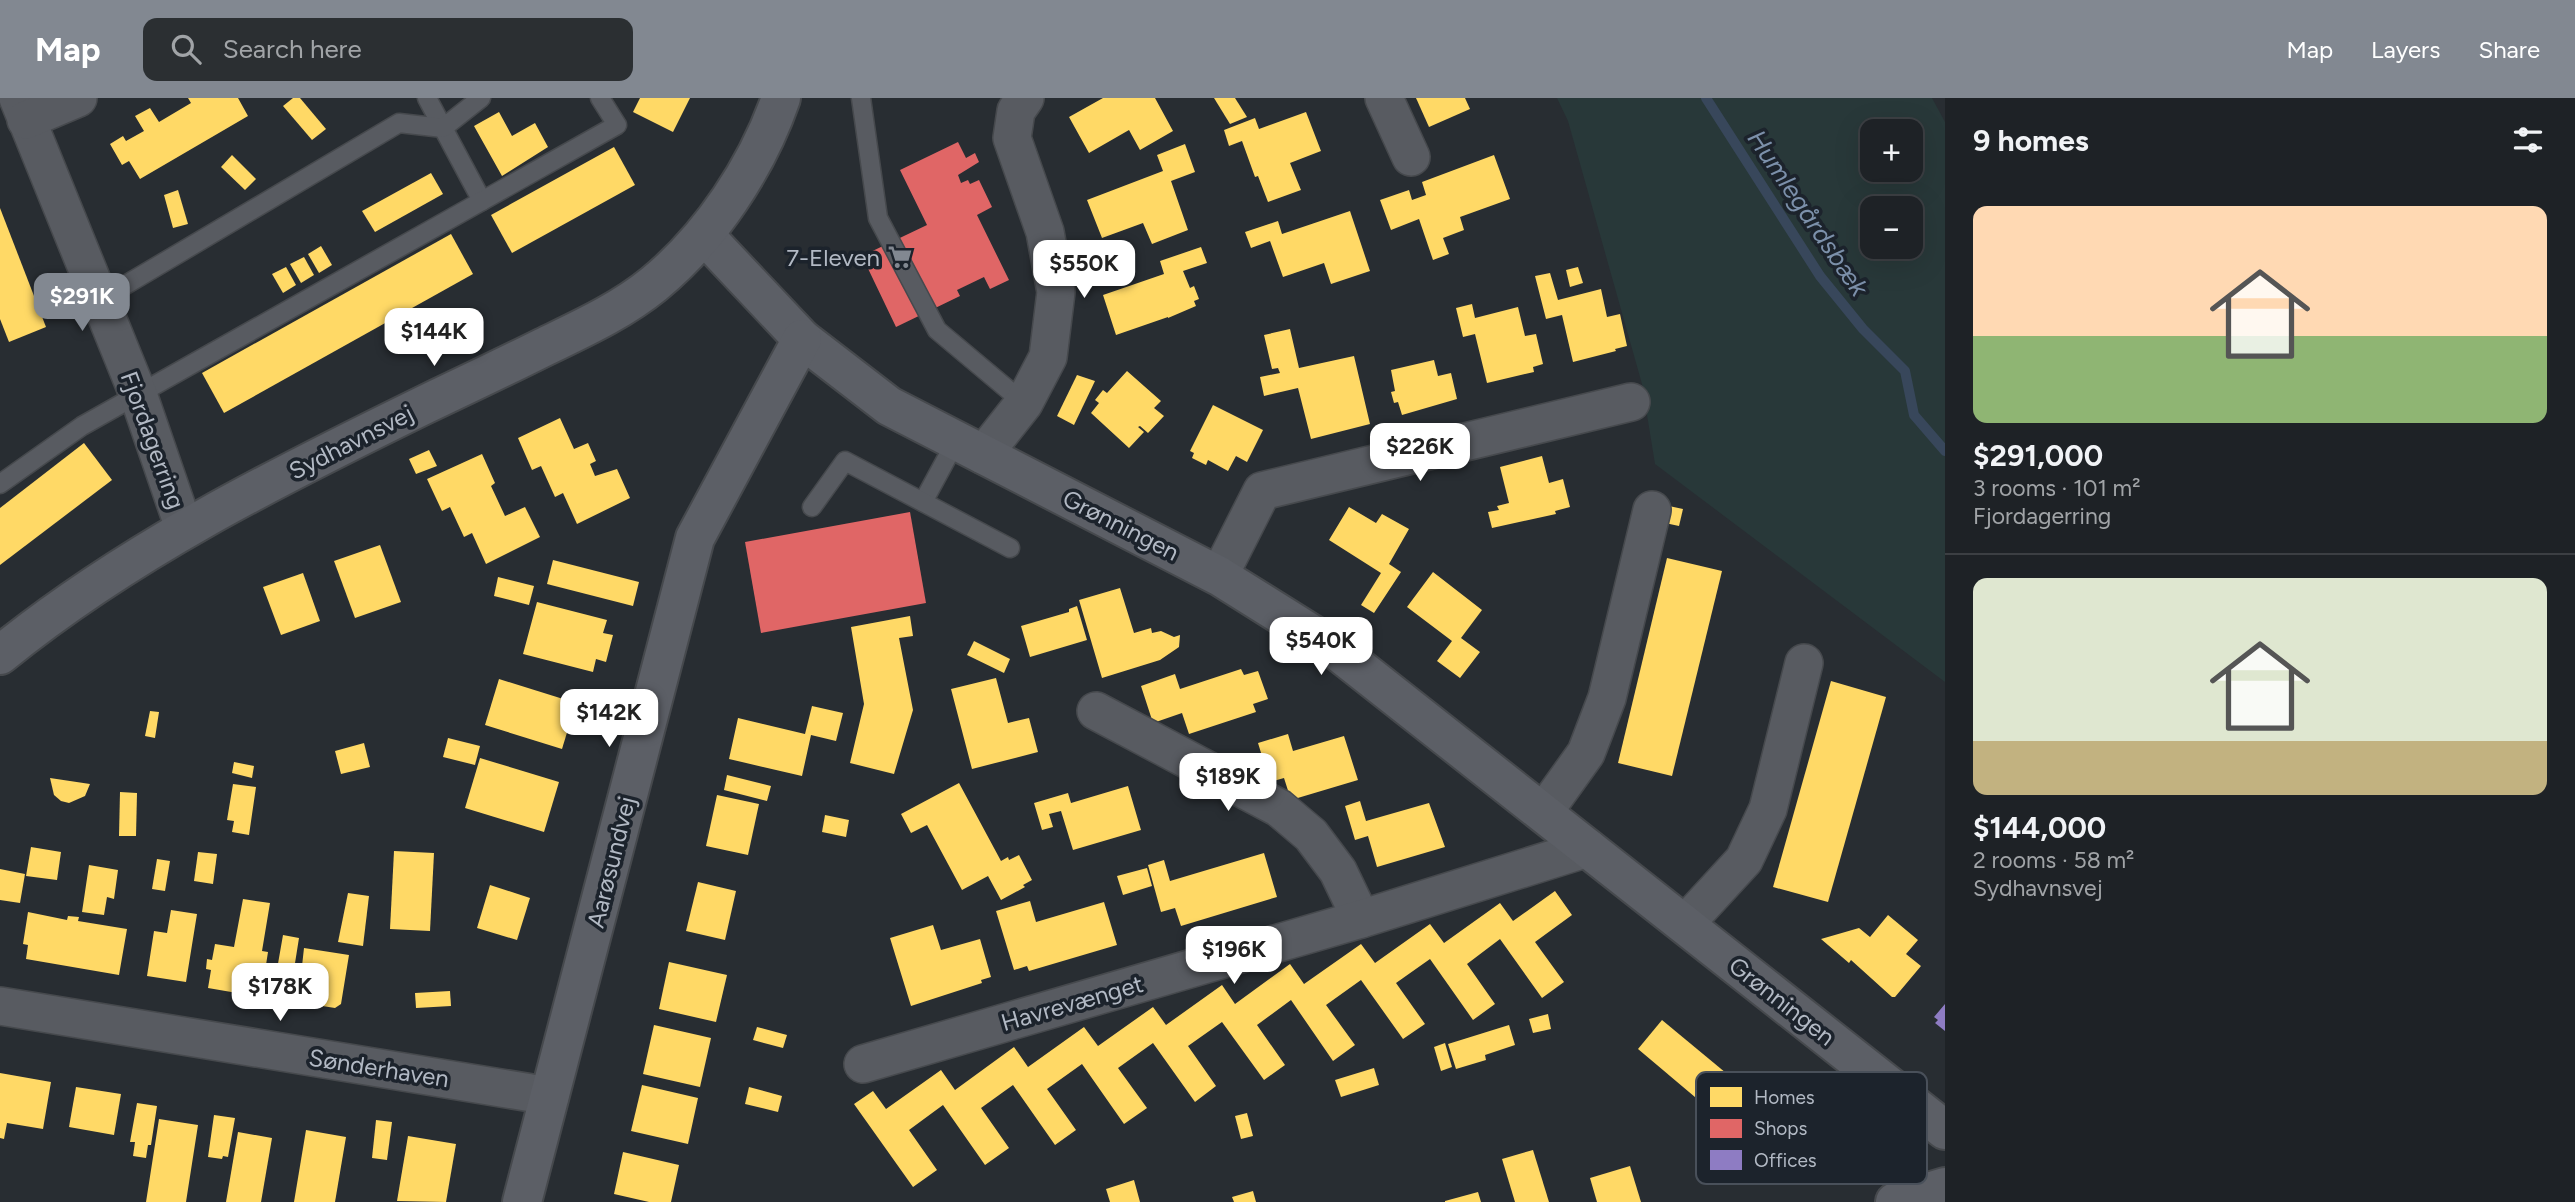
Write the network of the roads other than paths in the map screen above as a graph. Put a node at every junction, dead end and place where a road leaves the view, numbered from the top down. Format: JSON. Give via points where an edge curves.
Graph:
{"nodes":[{"id":1,"x":78,"y":98,"type":"edge"},
{"id":2,"x":427,"y":98,"type":"edge"},
{"id":3,"x":481,"y":98,"type":"edge"},
{"id":4,"x":600,"y":98,"type":"edge"},
{"id":5,"x":781,"y":98,"type":"edge"},
{"id":6,"x":861,"y":98,"type":"edge"},
{"id":7,"x":1024,"y":98,"type":"edge"},
{"id":8,"x":1384,"y":98,"type":"edge"},
{"id":9,"x":22,"y":109,"type":"edge"},
{"id":10,"x":443,"y":128,"type":"junction"},
{"id":11,"x":1411,"y":157,"type":"dead end"},
{"id":12,"x":482,"y":201,"type":"junction"},
{"id":13,"x":704,"y":235,"type":"junction"},
{"id":14,"x":100,"y":300,"type":"junction"},
{"id":15,"x":802,"y":339,"type":"junction"},
{"id":16,"x":138,"y":394,"type":"junction"},
{"id":17,"x":1631,"y":402,"type":"dead end"},
{"id":18,"x":1024,"y":403,"type":"junction"},
{"id":19,"x":969,"y":448,"type":"junction"},
{"id":20,"x":0,"y":484,"type":"edge"},
{"id":21,"x":923,"y":502,"type":"junction"},
{"id":22,"x":812,"y":507,"type":"dead end"},
{"id":23,"x":1652,"y":510,"type":"dead end"},
{"id":24,"x":184,"y":528,"type":"junction"},
{"id":25,"x":1010,"y":548,"type":"dead end"},
{"id":26,"x":1219,"y":576,"type":"junction"},
{"id":27,"x":0,"y":655,"type":"edge"},
{"id":28,"x":1804,"y":663,"type":"dead end"},
{"id":29,"x":1096,"y":711,"type":"dead end"},
{"id":30,"x":1544,"y":813,"type":"junction"},
{"id":31,"x":1588,"y":848,"type":"junction"},
{"id":32,"x":1361,"y":919,"type":"junction"},
{"id":33,"x":1685,"y":924,"type":"junction"},
{"id":34,"x":0,"y":1006,"type":"edge"},
{"id":35,"x":863,"y":1064,"type":"dead end"},
{"id":36,"x":1872,"y":1072,"type":"edge"},
{"id":37,"x":550,"y":1096,"type":"junction"},
{"id":38,"x":1927,"y":1116,"type":"edge"},
{"id":39,"x":1945,"y":1130,"type":"edge"},
{"id":40,"x":1945,"y":1187,"type":"edge"},
{"id":41,"x":522,"y":1202,"type":"edge"},
{"id":42,"x":1895,"y":1202,"type":"edge"}],
"edges":[{"from":1,"to":9,"type":"street","name":"Fjordagerring"},
{"from":2,"to":10,"type":"lane"},
{"from":3,"to":10,"type":"lane"},
{"from":4,"to":12,"type":"lane","via":[[617,125]]},
{"from":5,"to":13,"type":"street","name":"Sydhavnsvej","via":[[771,127]]},
{"from":6,"to":18,"type":"lane","via":[[878,218],[937,330]]},
{"from":7,"to":18,"type":"street","via":[[1016,111],[1012,138],[1045,232],[1056,292],[1048,357]]},
{"from":8,"to":11,"type":"street"},
{"from":9,"to":14,"type":"street","name":"Fjordagerring"},
{"from":10,"to":12,"type":"lane"},
{"from":10,"to":14,"type":"lane","via":[[398,123]]},
{"from":12,"to":16,"type":"lane"},
{"from":13,"to":15,"type":"street","name":"Grønningen"},
{"from":13,"to":24,"type":"street","name":"Sydhavnsvej","via":[[653,285],[593,323]]},
{"from":14,"to":16,"type":"street","name":"Fjordagerring"},
{"from":15,"to":19,"type":"street","name":"Grønningen","via":[[889,407]]},
{"from":15,"to":37,"type":"street","name":"Aarøsundvej","via":[[695,538]]},
{"from":16,"to":20,"type":"lane","via":[[82,425]]},
{"from":16,"to":24,"type":"street","name":"Fjordagerring"},
{"from":17,"to":26,"type":"street","via":[[1262,491]]},
{"from":18,"to":19,"type":"street"},
{"from":19,"to":21,"type":"lane"},
{"from":19,"to":26,"type":"street","name":"Grønningen"},
{"from":21,"to":22,"type":"lane","via":[[845,461]]},
{"from":21,"to":25,"type":"lane"},
{"from":23,"to":30,"type":"street","via":[[1606,698],[1586,753]]},
{"from":24,"to":27,"type":"street","name":"Sydhavnsvej","via":[[50,615]]},
{"from":26,"to":30,"type":"street","name":"Grønningen","via":[[1331,646]]},
{"from":28,"to":33,"type":"street","via":[[1768,809],[1744,860]]},
{"from":29,"to":32,"type":"street","via":[[1279,808],[1311,835],[1338,871]]},
{"from":30,"to":31,"type":"street","name":"Grønningen"},
{"from":31,"to":32,"type":"street","name":"Havrevænget"},
{"from":31,"to":33,"type":"street","name":"Grønningen"},
{"from":32,"to":35,"type":"street","name":"Havrevænget"},
{"from":33,"to":36,"type":"street","name":"Grønningen"},
{"from":34,"to":37,"type":"street","name":"Sønderhaven"},
{"from":37,"to":41,"type":"street","name":"Aarøsundvej"},
{"from":38,"to":39,"type":"street","name":"Grønningen"},
{"from":40,"to":42,"type":"street"}]}
